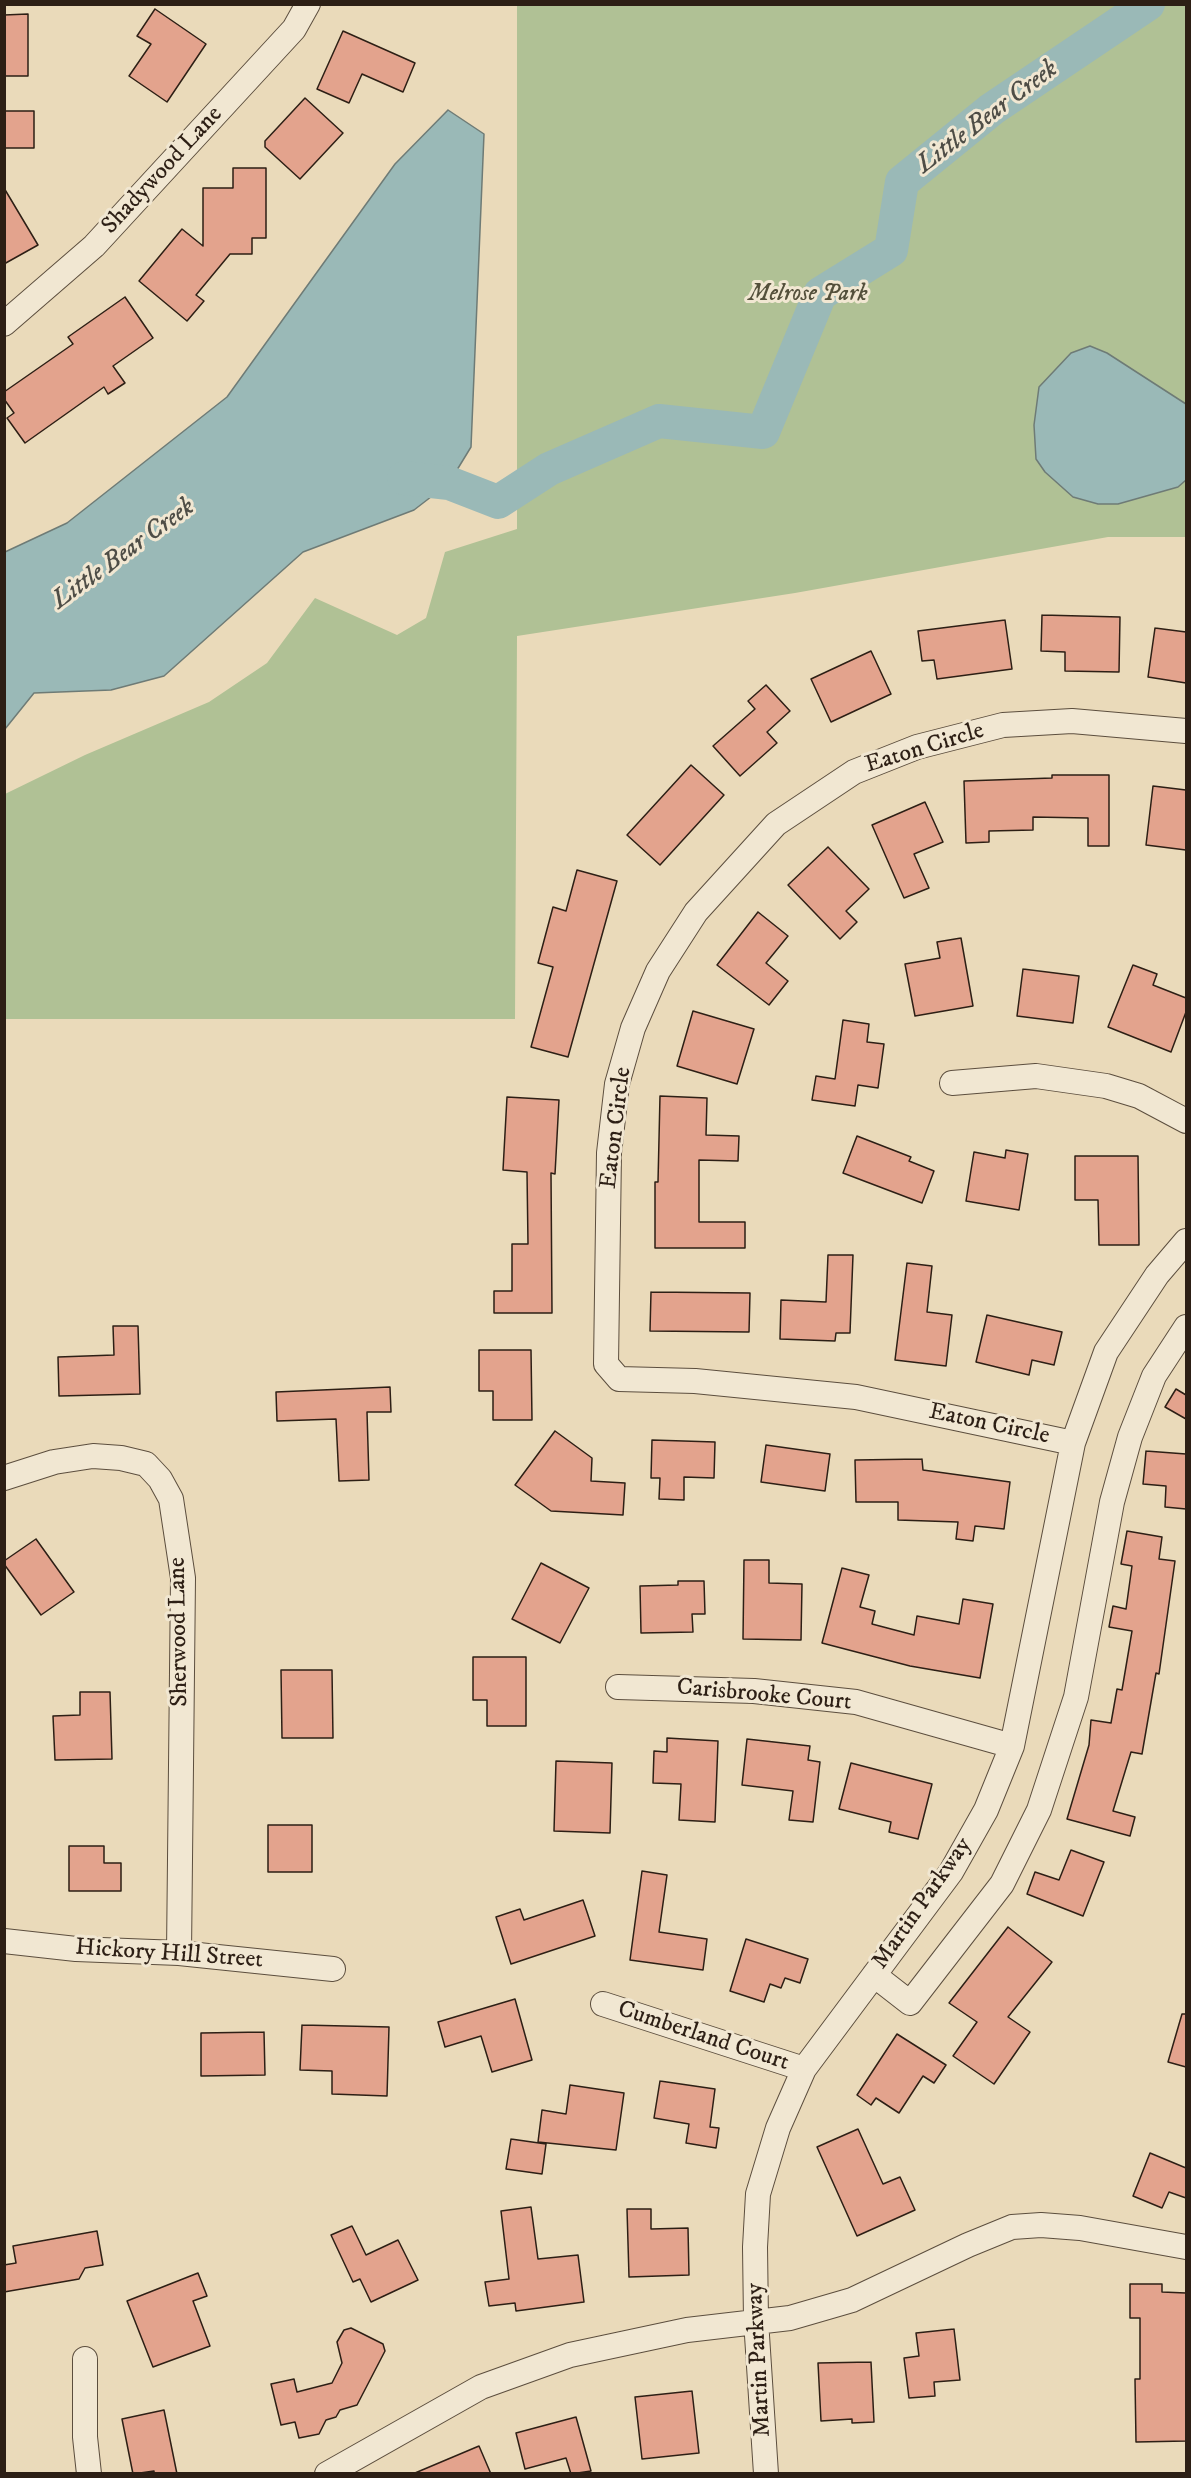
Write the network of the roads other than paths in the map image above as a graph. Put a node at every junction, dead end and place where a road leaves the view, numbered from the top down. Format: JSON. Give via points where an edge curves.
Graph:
{"nodes":[{"id":1,"x":308,"y":4,"type":"edge"},
{"id":2,"x":4,"y":324,"type":"edge"},
{"id":3,"x":1186,"y":731,"type":"edge"},
{"id":4,"x":952,"y":1083,"type":"dead end"},
{"id":5,"x":1186,"y":1121,"type":"edge"},
{"id":6,"x":1186,"y":1241,"type":"edge"},
{"id":7,"x":1186,"y":1327,"type":"edge"},
{"id":8,"x":1073,"y":1443,"type":"junction"},
{"id":9,"x":4,"y":1478,"type":"edge"},
{"id":10,"x":618,"y":1687,"type":"dead end"},
{"id":11,"x":1012,"y":1746,"type":"junction"},
{"id":12,"x":4,"y":1941,"type":"edge"},
{"id":13,"x":179,"y":1953,"type":"junction"},
{"id":14,"x":333,"y":1969,"type":"dead end"},
{"id":15,"x":874,"y":1974,"type":"junction"},
{"id":16,"x":603,"y":2004,"type":"dead end"},
{"id":17,"x":804,"y":2069,"type":"junction"},
{"id":18,"x":1186,"y":2247,"type":"edge"},
{"id":19,"x":756,"y":2320,"type":"junction"},
{"id":20,"x":85,"y":2359,"type":"dead end"},
{"id":21,"x":89,"y":2474,"type":"edge"},
{"id":22,"x":327,"y":2474,"type":"edge"},
{"id":23,"x":766,"y":2474,"type":"edge"}],
"edges":[{"from":1,"to":2,"type":"street","name":"Shadywood Lane","via":[[294,29],[94,246]]},
{"from":3,"to":8,"type":"street","name":"Eaton Circle","via":[[1072,721],[1003,725],[917,747],[854,772],[776,824],[696,912],[658,970],[633,1028],[617,1084],[609,1153],[606,1364],[619,1379],[695,1381],[856,1396]]},
{"from":4,"to":5,"type":"street","via":[[1036,1076],[1106,1086],[1139,1096]]},
{"from":6,"to":8,"type":"street","name":"Martin Parkway","via":[[1157,1275],[1106,1352]]},
{"from":7,"to":15,"type":"street","via":[[1154,1376],[1130,1437],[1112,1502],[1076,1697],[1039,1810],[1002,1884],[910,2003]]},
{"from":8,"to":11,"type":"street","name":"Martin Parkway"},
{"from":9,"to":13,"type":"street","name":"Sherwood Lane","via":[[54,1462],[93,1456],[121,1458],[146,1464],[171,1499],[183,1578]]},
{"from":10,"to":11,"type":"street","name":"Carisbrooke Court","via":[[754,1690],[856,1702]]},
{"from":11,"to":15,"type":"street","name":"Martin Parkway","via":[[986,1810],[951,1872]]},
{"from":12,"to":13,"type":"street","name":"Hickory Hill Street","via":[[76,1949]]},
{"from":13,"to":14,"type":"street","name":"Hickory Hill Street"},
{"from":15,"to":17,"type":"street","name":"Martin Parkway"},
{"from":16,"to":17,"type":"street","name":"Cumberland Court"},
{"from":17,"to":19,"type":"street","name":"Martin Parkway","via":[[778,2127],[758,2194]]},
{"from":18,"to":19,"type":"street","via":[[1080,2228],[1012,2227],[852,2300],[790,2318]]},
{"from":19,"to":22,"type":"street","via":[[570,2355],[481,2387]]},
{"from":19,"to":23,"type":"street","name":"Martin Parkway"},
{"from":20,"to":21,"type":"street"}]}
